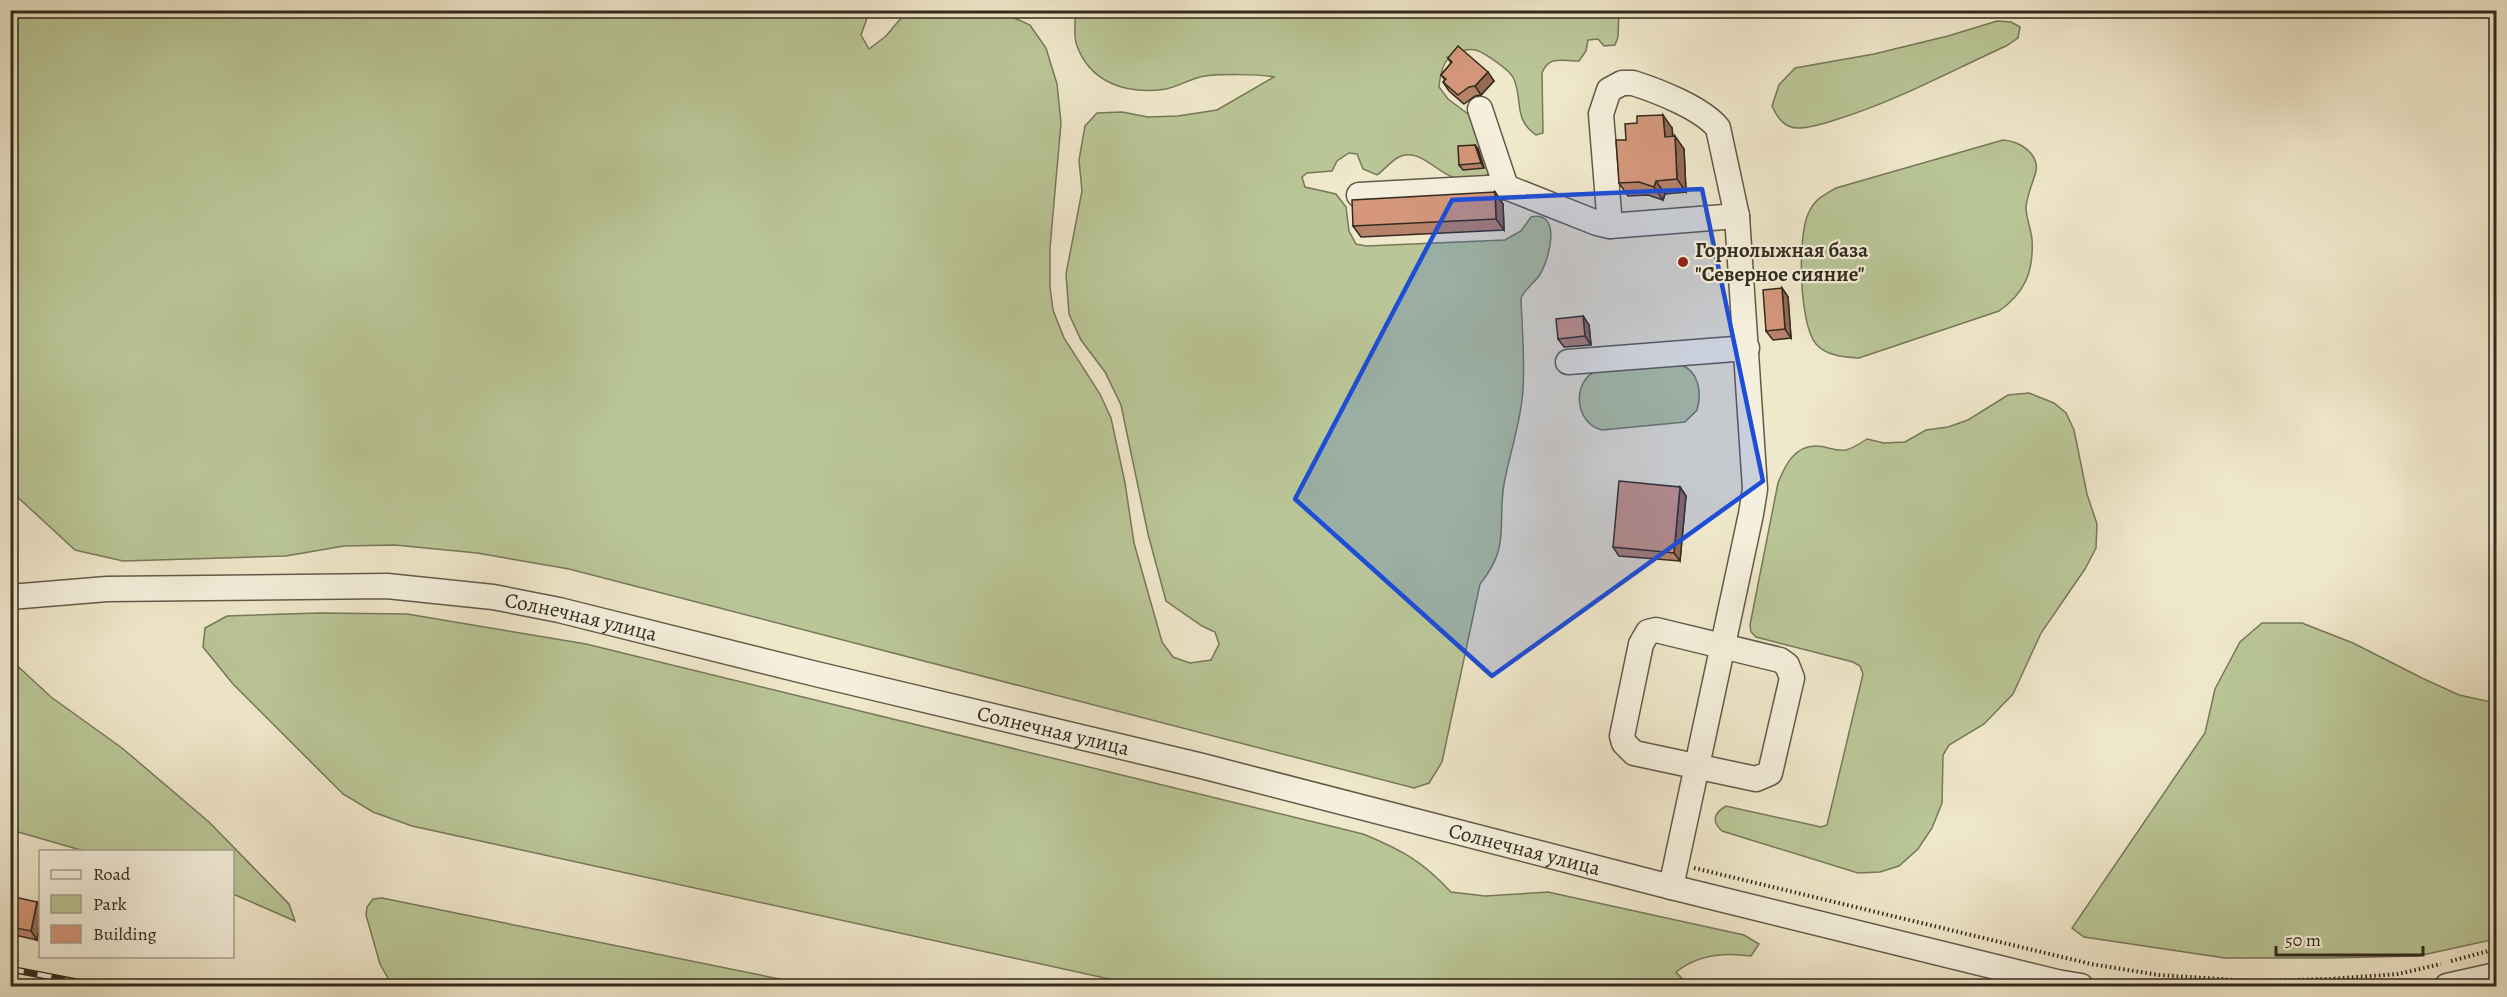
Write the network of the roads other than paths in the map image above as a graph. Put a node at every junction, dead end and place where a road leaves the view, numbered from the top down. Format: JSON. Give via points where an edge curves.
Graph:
{"nodes":[{"id":1,"x":1480,"y":109,"type":"dead end"},
{"id":2,"x":1506,"y":187,"type":"junction"},
{"id":3,"x":1359,"y":195,"type":"dead end"},
{"id":4,"x":1737,"y":216,"type":"junction"},
{"id":5,"x":1610,"y":226,"type":"junction"},
{"id":6,"x":1747,"y":348,"type":"junction"},
{"id":7,"x":1568,"y":362,"type":"dead end"},
{"id":8,"x":10,"y":597,"type":"edge"},
{"id":9,"x":1722,"y":646,"type":"junction"},
{"id":10,"x":1696,"y":767,"type":"junction"},
{"id":11,"x":1671,"y":887,"type":"junction"},
{"id":12,"x":2496,"y":975,"type":"edge"},
{"id":13,"x":2075,"y":986,"type":"edge"},
{"id":14,"x":2447,"y":987,"type":"edge"}],
"edges":[{"from":1,"to":2,"type":"street"},
{"from":2,"to":3,"type":"street"},
{"from":2,"to":5,"type":"street"},
{"from":4,"to":5,"type":"street"},
{"from":4,"to":5,"type":"street","via":[[1718,128],[1701,112],[1626,82],[1610,90],[1601,114]]},
{"from":4,"to":6,"type":"street"},
{"from":6,"to":7,"type":"street"},
{"from":6,"to":9,"type":"street","via":[[1755,489]]},
{"from":8,"to":11,"type":"street","name":"Солнечная улица","via":[[107,589],[375,586],[494,597],[1203,766]]},
{"from":9,"to":10,"type":"street"},
{"from":9,"to":10,"type":"street","via":[[1780,660],[1791,672],[1774,765],[1770,773],[1756,779]]},
{"from":9,"to":10,"type":"street","via":[[1656,630],[1648,632],[1641,644],[1624,742],[1634,753]]},
{"from":10,"to":11,"type":"street"},
{"from":11,"to":13,"type":"street","name":"Солнечная улица"},
{"from":12,"to":14,"type":"street"}]}
